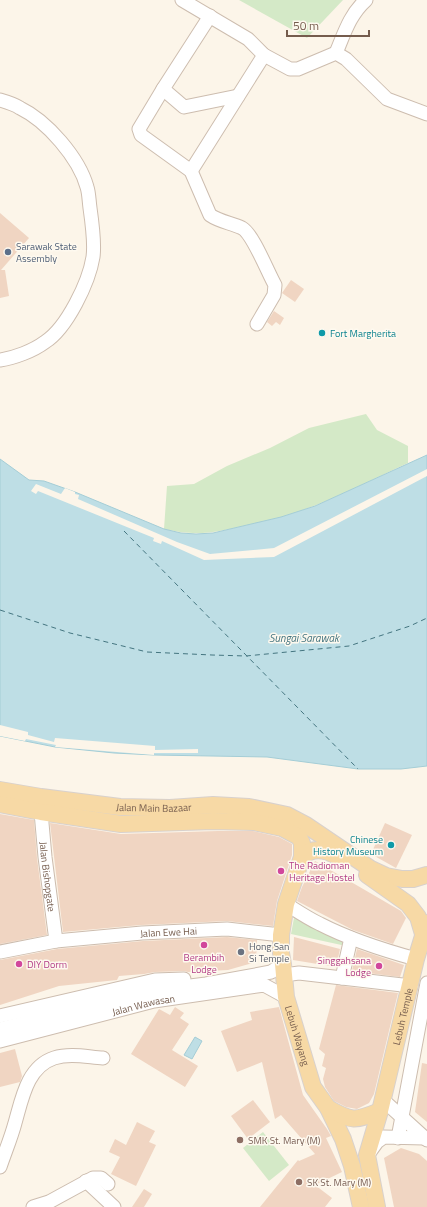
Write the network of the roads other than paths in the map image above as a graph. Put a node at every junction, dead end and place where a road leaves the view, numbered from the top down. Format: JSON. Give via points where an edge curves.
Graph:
{"nodes":[{"id":1,"x":182,"y":0,"type":"edge"},
{"id":2,"x":366,"y":0,"type":"edge"},
{"id":3,"x":210,"y":16,"type":"junction"},
{"id":4,"x":336,"y":54,"type":"junction"},
{"id":5,"x":264,"y":55,"type":"junction"},
{"id":6,"x":163,"y":89,"type":"junction"},
{"id":7,"x":238,"y":96,"type":"junction"},
{"id":8,"x":0,"y":100,"type":"edge"},
{"id":9,"x":427,"y":114,"type":"edge"},
{"id":10,"x":191,"y":171,"type":"junction"},
{"id":11,"x":257,"y":324,"type":"dead end"},
{"id":12,"x":0,"y":360,"type":"edge"},
{"id":13,"x":0,"y":790,"type":"edge"},
{"id":14,"x":0,"y":804,"type":"edge"},
{"id":15,"x":41,"y":812,"type":"junction"},
{"id":16,"x":299,"y":829,"type":"junction"},
{"id":17,"x":326,"y":838,"type":"junction"},
{"id":18,"x":334,"y":854,"type":"junction"},
{"id":19,"x":302,"y":857,"type":"junction"},
{"id":20,"x":427,"y":876,"type":"edge"},
{"id":21,"x":381,"y":884,"type":"junction"},
{"id":22,"x":286,"y":904,"type":"junction"},
{"id":23,"x":281,"y":935,"type":"junction"},
{"id":24,"x":351,"y":938,"type":"junction"},
{"id":25,"x":56,"y":941,"type":"junction"},
{"id":26,"x":422,"y":941,"type":"edge"},
{"id":27,"x":0,"y":952,"type":"edge"},
{"id":28,"x":284,"y":970,"type":"junction"},
{"id":29,"x":342,"y":978,"type":"junction"},
{"id":30,"x":427,"y":983,"type":"edge"},
{"id":31,"x":206,"y":984,"type":"junction"},
{"id":32,"x":411,"y":986,"type":"junction"},
{"id":33,"x":286,"y":997,"type":"junction"},
{"id":34,"x":0,"y":1016,"type":"edge"},
{"id":35,"x":0,"y":1029,"type":"edge"},
{"id":36,"x":0,"y":1041,"type":"edge"},
{"id":37,"x":103,"y":1058,"type":"dead end"},
{"id":38,"x":382,"y":1105,"type":"junction"},
{"id":39,"x":328,"y":1108,"type":"junction"},
{"id":40,"x":402,"y":1117,"type":"junction"},
{"id":41,"x":398,"y":1138,"type":"junction"},
{"id":42,"x":425,"y":1139,"type":"edge"},
{"id":43,"x":367,"y":1155,"type":"junction"},
{"id":44,"x":0,"y":1167,"type":"edge"},
{"id":45,"x":86,"y":1181,"type":"junction"},
{"id":46,"x":108,"y":1184,"type":"dead end"},
{"id":47,"x":33,"y":1207,"type":"edge"},
{"id":48,"x":114,"y":1207,"type":"edge"},
{"id":49,"x":361,"y":1207,"type":"edge"},
{"id":50,"x":377,"y":1207,"type":"edge"}],
"edges":[{"from":1,"to":3,"type":"street"},
{"from":2,"to":4,"type":"street","via":[[358,7],[349,22]]},
{"from":3,"to":5,"type":"street","via":[[248,39]]},
{"from":3,"to":6,"type":"street"},
{"from":4,"to":5,"type":"street","via":[[298,69],[290,69]]},
{"from":4,"to":9,"type":"street","via":[[346,59],[387,99]]},
{"from":5,"to":7,"type":"street"},
{"from":6,"to":7,"type":"street","via":[[184,107]]},
{"from":6,"to":10,"type":"street","via":[[139,129],[141,135]]},
{"from":7,"to":10,"type":"street"},
{"from":8,"to":12,"type":"street","via":[[20,108],[45,126],[76,162],[87,187],[92,220],[93,256],[84,285],[67,320],[46,342],[12,358]]},
{"from":10,"to":11,"type":"street","via":[[210,214],[249,234],[275,285],[274,294]]},
{"from":13,"to":16,"type":"main road","name":"Jalan Main Bazaar","via":[[41,798],[120,807],[249,807],[287,815]]},
{"from":14,"to":15,"type":"main road","name":"Jalan Main Bazaar"},
{"from":15,"to":16,"type":"main road","name":"Jalan Main Bazaar","via":[[121,824],[254,822]]},
{"from":15,"to":25,"type":"street","name":"Jalan Bishopgate"},
{"from":16,"to":17,"type":"main road"},
{"from":16,"to":19,"type":"main road"},
{"from":17,"to":18,"type":"main road"},
{"from":17,"to":20,"type":"main road","via":[[371,869],[386,876],[402,879]]},
{"from":18,"to":19,"type":"main road","via":[[316,849]]},
{"from":18,"to":21,"type":"main road"},
{"from":19,"to":22,"type":"main road","name":"Lebuh Wayang"},
{"from":20,"to":21,"type":"main road","via":[[405,886],[392,887]]},
{"from":21,"to":26,"type":"main road","via":[[413,909],[418,917]]},
{"from":22,"to":23,"type":"main road","name":"Lebuh Wayang"},
{"from":22,"to":24,"type":"street"},
{"from":23,"to":25,"type":"street","name":"Jalan Ewe Hai","via":[[227,929]]},
{"from":23,"to":28,"type":"main road","name":"Lebuh Wayang"},
{"from":24,"to":26,"type":"street","via":[[384,950]]},
{"from":24,"to":29,"type":"street"},
{"from":25,"to":27,"type":"street","name":"Jalan Ewe Hai"},
{"from":26,"to":32,"type":"main road","name":"Lebuh Temple"},
{"from":28,"to":29,"type":"street"},
{"from":28,"to":31,"type":"street","name":"Jalan Wawasan"},
{"from":28,"to":33,"type":"main road","name":"Lebuh Wayang"},
{"from":29,"to":32,"type":"street"},
{"from":30,"to":40,"type":"street"},
{"from":31,"to":34,"type":"street","via":[[188,979],[155,980]]},
{"from":31,"to":35,"type":"street","name":"Jalan Wawasan","via":[[151,991]]},
{"from":32,"to":38,"type":"main road","name":"Lebuh Temple"},
{"from":33,"to":36,"type":"street","name":"Jalan Wawasan","via":[[264,985],[154,1001]]},
{"from":33,"to":39,"type":"main road","name":"Lebuh Wayang","via":[[313,1087]]},
{"from":37,"to":44,"type":"street","via":[[72,1055],[56,1057],[41,1064],[22,1096]]},
{"from":38,"to":39,"type":"main road","via":[[364,1117],[353,1119],[344,1118]]},
{"from":38,"to":40,"type":"street"},
{"from":38,"to":43,"type":"main road"},
{"from":39,"to":49,"type":"main road","name":"Lebuh Wayang","via":[[343,1139],[352,1166]]},
{"from":40,"to":41,"type":"street"},
{"from":40,"to":42,"type":"street"},
{"from":41,"to":42,"type":"street"},
{"from":41,"to":43,"type":"street","via":[[384,1137]]},
{"from":43,"to":50,"type":"main road"},
{"from":45,"to":46,"type":"street","via":[[101,1178]]},
{"from":45,"to":47,"type":"street","via":[[49,1202]]},
{"from":45,"to":48,"type":"street"}]}
